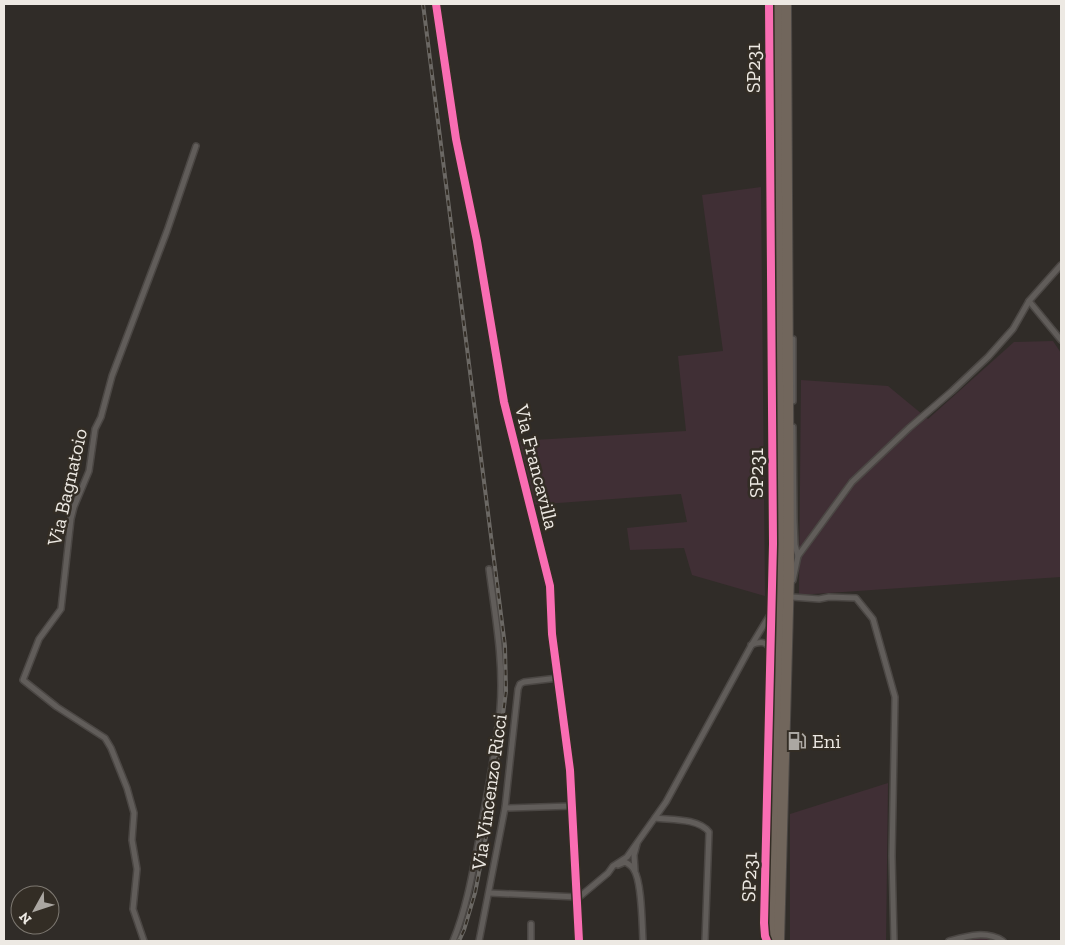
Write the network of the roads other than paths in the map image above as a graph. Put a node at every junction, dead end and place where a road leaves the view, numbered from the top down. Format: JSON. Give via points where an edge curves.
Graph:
{"nodes":[{"id":1,"x":436,"y":4,"type":"edge"},
{"id":2,"x":769,"y":4,"type":"edge"},
{"id":3,"x":777,"y":4,"type":"edge"},
{"id":4,"x":786,"y":4,"type":"edge"},
{"id":5,"x":790,"y":4,"type":"edge"},
{"id":6,"x":196,"y":146,"type":"dead end"},
{"id":7,"x":1061,"y":265,"type":"edge"},
{"id":8,"x":1029,"y":302,"type":"junction"},
{"id":9,"x":1061,"y":340,"type":"edge"},
{"id":10,"x":798,"y":556,"type":"junction"},
{"id":11,"x":489,"y":569,"type":"dead end"},
{"id":12,"x":792,"y":597,"type":"junction"},
{"id":13,"x":771,"y":612,"type":"junction"},
{"id":14,"x":788,"y":636,"type":"junction"},
{"id":15,"x":751,"y":646,"type":"junction"},
{"id":16,"x":771,"y":650,"type":"junction"},
{"id":17,"x":558,"y":678,"type":"junction"},
{"id":18,"x":572,"y":806,"type":"junction"},
{"id":19,"x":506,"y":808,"type":"junction"},
{"id":20,"x":655,"y":818,"type":"junction"},
{"id":21,"x":638,"y":841,"type":"junction"},
{"id":22,"x":613,"y":866,"type":"junction"},
{"id":23,"x":635,"y":871,"type":"junction"},
{"id":24,"x":489,"y":892,"type":"junction"},
{"id":25,"x":577,"y":898,"type":"junction"},
{"id":26,"x":531,"y":924,"type":"dead end"},
{"id":27,"x":144,"y":941,"type":"edge"},
{"id":28,"x":453,"y":941,"type":"edge"},
{"id":29,"x":479,"y":941,"type":"edge"},
{"id":30,"x":530,"y":941,"type":"edge"},
{"id":31,"x":579,"y":941,"type":"edge"},
{"id":32,"x":642,"y":941,"type":"edge"},
{"id":33,"x":705,"y":941,"type":"edge"},
{"id":34,"x":767,"y":941,"type":"edge"},
{"id":35,"x":771,"y":941,"type":"edge"},
{"id":36,"x":779,"y":941,"type":"edge"},
{"id":37,"x":894,"y":941,"type":"edge"},
{"id":38,"x":949,"y":941,"type":"edge"},
{"id":39,"x":1003,"y":941,"type":"edge"}],
"edges":[{"from":1,"to":17,"type":"street","name":"Via Francavilla","via":[[456,139],[478,241],[504,402],[550,586]]},
{"from":2,"to":13,"type":"street","name":"SP231"},
{"from":3,"to":35,"type":"highway","number":"SP231","via":[[780,582]]},
{"from":4,"to":14,"type":"highway","number":"SP231"},
{"from":5,"to":10,"type":"street","via":[[794,520]]},
{"from":6,"to":27,"type":"street","name":"Via Bagnatoio","via":[[95,429],[89,471],[71,519],[60,609],[39,639],[23,680],[105,738],[112,748],[134,813],[132,840],[137,869],[133,909]]},
{"from":7,"to":8,"type":"street"},
{"from":8,"to":9,"type":"street"},
{"from":8,"to":10,"type":"street","via":[[1013,329],[988,357],[852,482]]},
{"from":10,"to":12,"type":"street"},
{"from":11,"to":28,"type":"street","via":[[499,661],[500,708],[473,870]]},
{"from":12,"to":14,"type":"street"},
{"from":12,"to":37,"type":"street","via":[[856,598],[873,619],[895,697]]},
{"from":13,"to":15,"type":"street"},
{"from":13,"to":16,"type":"street","name":"SP231"},
{"from":14,"to":36,"type":"highway","number":"SP231"},
{"from":15,"to":16,"type":"street","via":[[763,642]]},
{"from":15,"to":20,"type":"street"},
{"from":16,"to":34,"type":"street","name":"SP231","via":[[764,923]]},
{"from":17,"to":18,"type":"street","name":"Via Francavilla","via":[[567,736]]},
{"from":17,"to":19,"type":"street","name":"Via Vincenzo Ricci","via":[[520,684]]},
{"from":18,"to":19,"type":"street"},
{"from":18,"to":25,"type":"street","name":"Via Francavilla"},
{"from":19,"to":24,"type":"street","name":"Via Vincenzo Ricci"},
{"from":20,"to":21,"type":"street"},
{"from":20,"to":33,"type":"street","via":[[697,823],[709,832]]},
{"from":21,"to":22,"type":"street","via":[[627,856]]},
{"from":21,"to":23,"type":"street","via":[[634,855]]},
{"from":22,"to":23,"type":"street","via":[[625,862]]},
{"from":22,"to":25,"type":"street"},
{"from":23,"to":32,"type":"street"},
{"from":24,"to":25,"type":"street"},
{"from":24,"to":29,"type":"street","name":"Via Vincenzo Ricci"},
{"from":25,"to":31,"type":"street","name":"Via Francavilla"},
{"from":26,"to":30,"type":"street"},
{"from":38,"to":39,"type":"street","via":[[971,934],[995,936]]}]}
